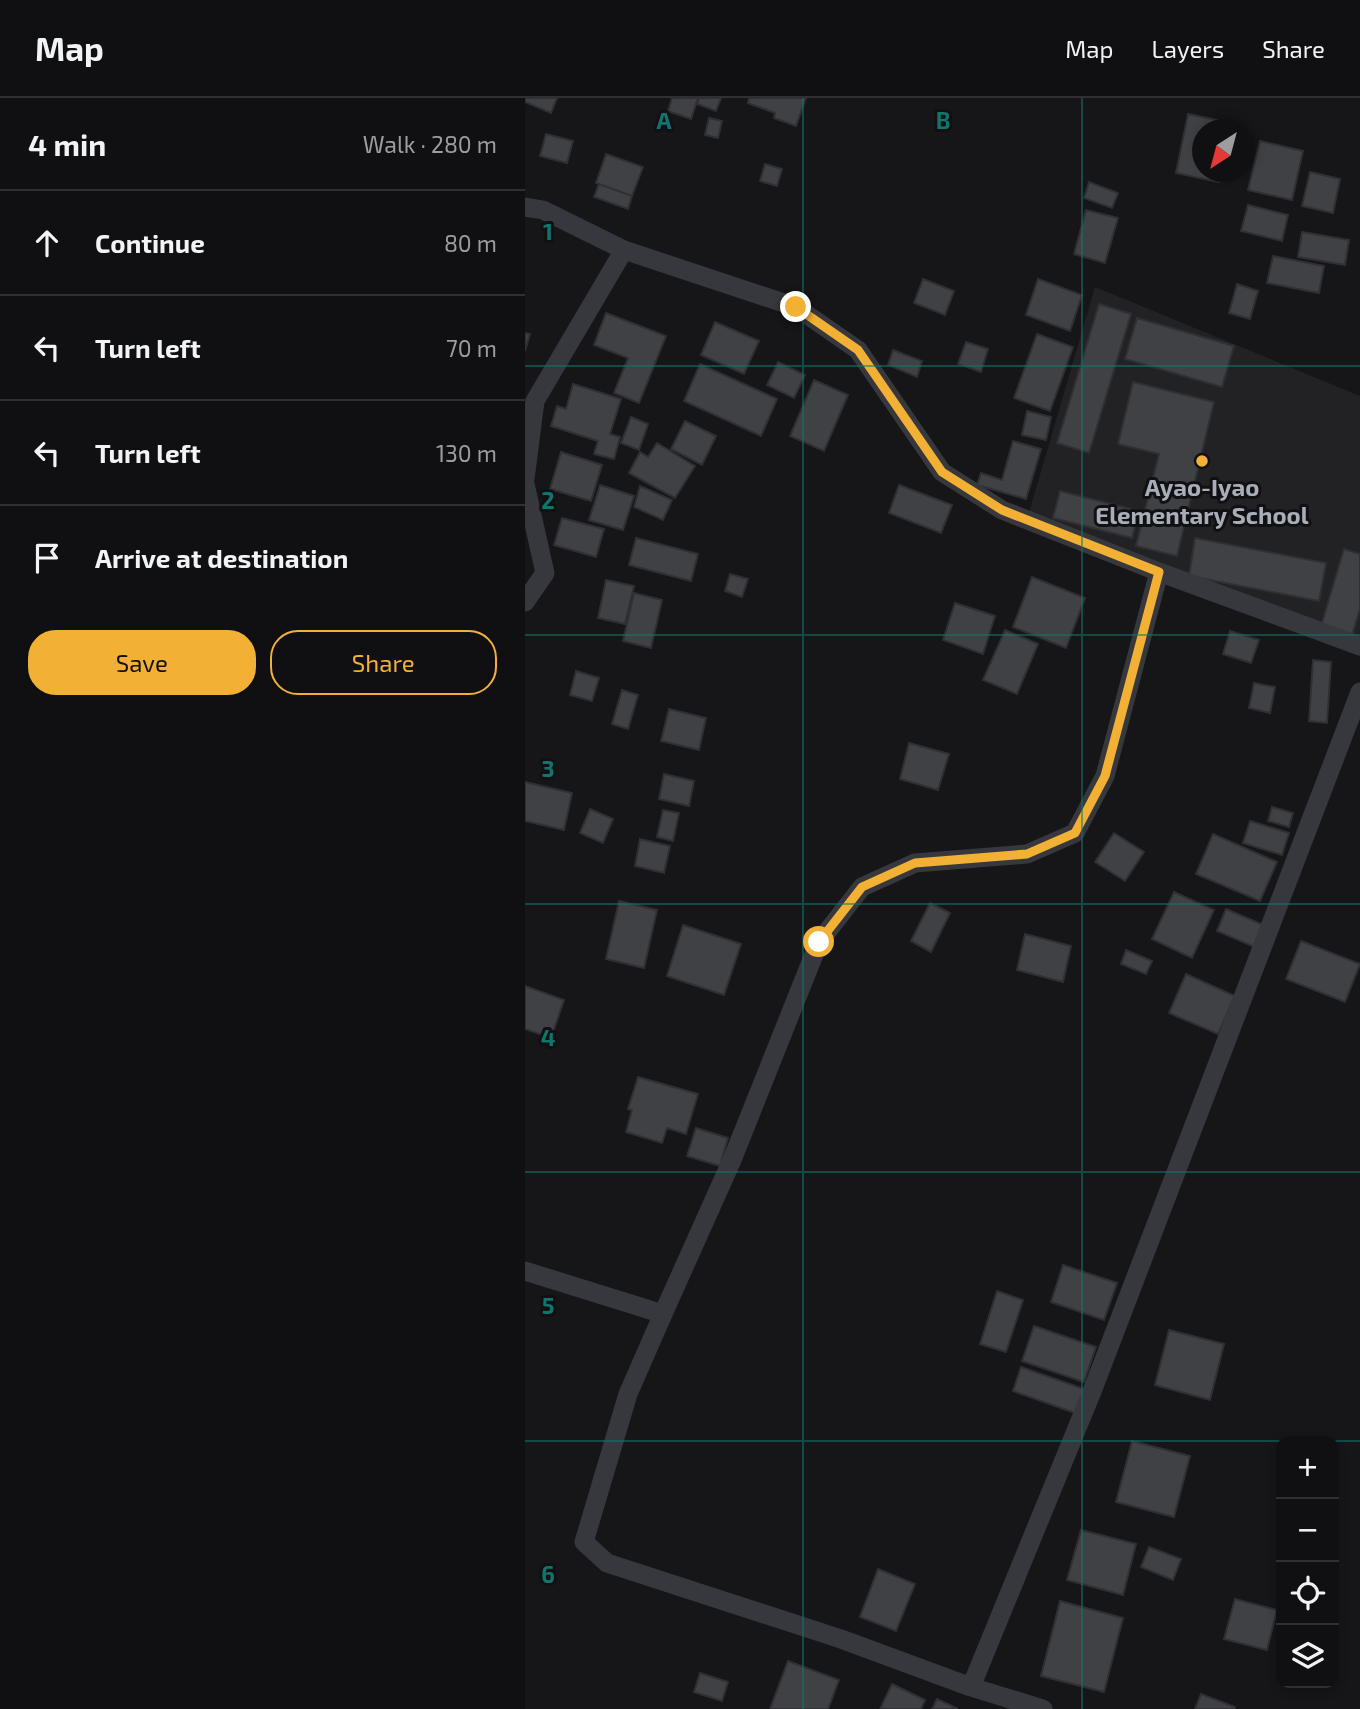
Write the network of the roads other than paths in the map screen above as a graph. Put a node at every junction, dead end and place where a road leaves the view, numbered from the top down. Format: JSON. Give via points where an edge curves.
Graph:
{"nodes":[{"id":1,"x":525,"y":207,"type":"edge"},
{"id":2,"x":624,"y":250,"type":"junction"},
{"id":3,"x":525,"y":482,"type":"edge"},
{"id":4,"x":1159,"y":572,"type":"junction"},
{"id":5,"x":525,"y":602,"type":"edge"},
{"id":6,"x":1360,"y":646,"type":"edge"},
{"id":7,"x":1360,"y":692,"type":"edge"},
{"id":8,"x":525,"y":1271,"type":"edge"},
{"id":9,"x":663,"y":1314,"type":"junction"},
{"id":10,"x":971,"y":1687,"type":"junction"},
{"id":11,"x":1043,"y":1709,"type":"edge"}],
"edges":[{"from":1,"to":2,"type":"street","via":[[543,211]]},
{"from":2,"to":3,"type":"street","via":[[535,401]]},
{"from":2,"to":4,"type":"street","via":[[796,307],[858,350],[942,472],[1002,510]]},
{"from":3,"to":5,"type":"street","via":[[545,573]]},
{"from":4,"to":6,"type":"street"},
{"from":4,"to":9,"type":"street","via":[[1105,776],[1075,833],[1027,854],[915,863],[862,887],[819,942],[732,1160]]},
{"from":7,"to":10,"type":"street","via":[[1091,1394]]},
{"from":8,"to":9,"type":"street"},
{"from":9,"to":10,"type":"street","via":[[628,1394],[584,1542],[607,1563],[841,1639]]},
{"from":10,"to":11,"type":"street"}]}
